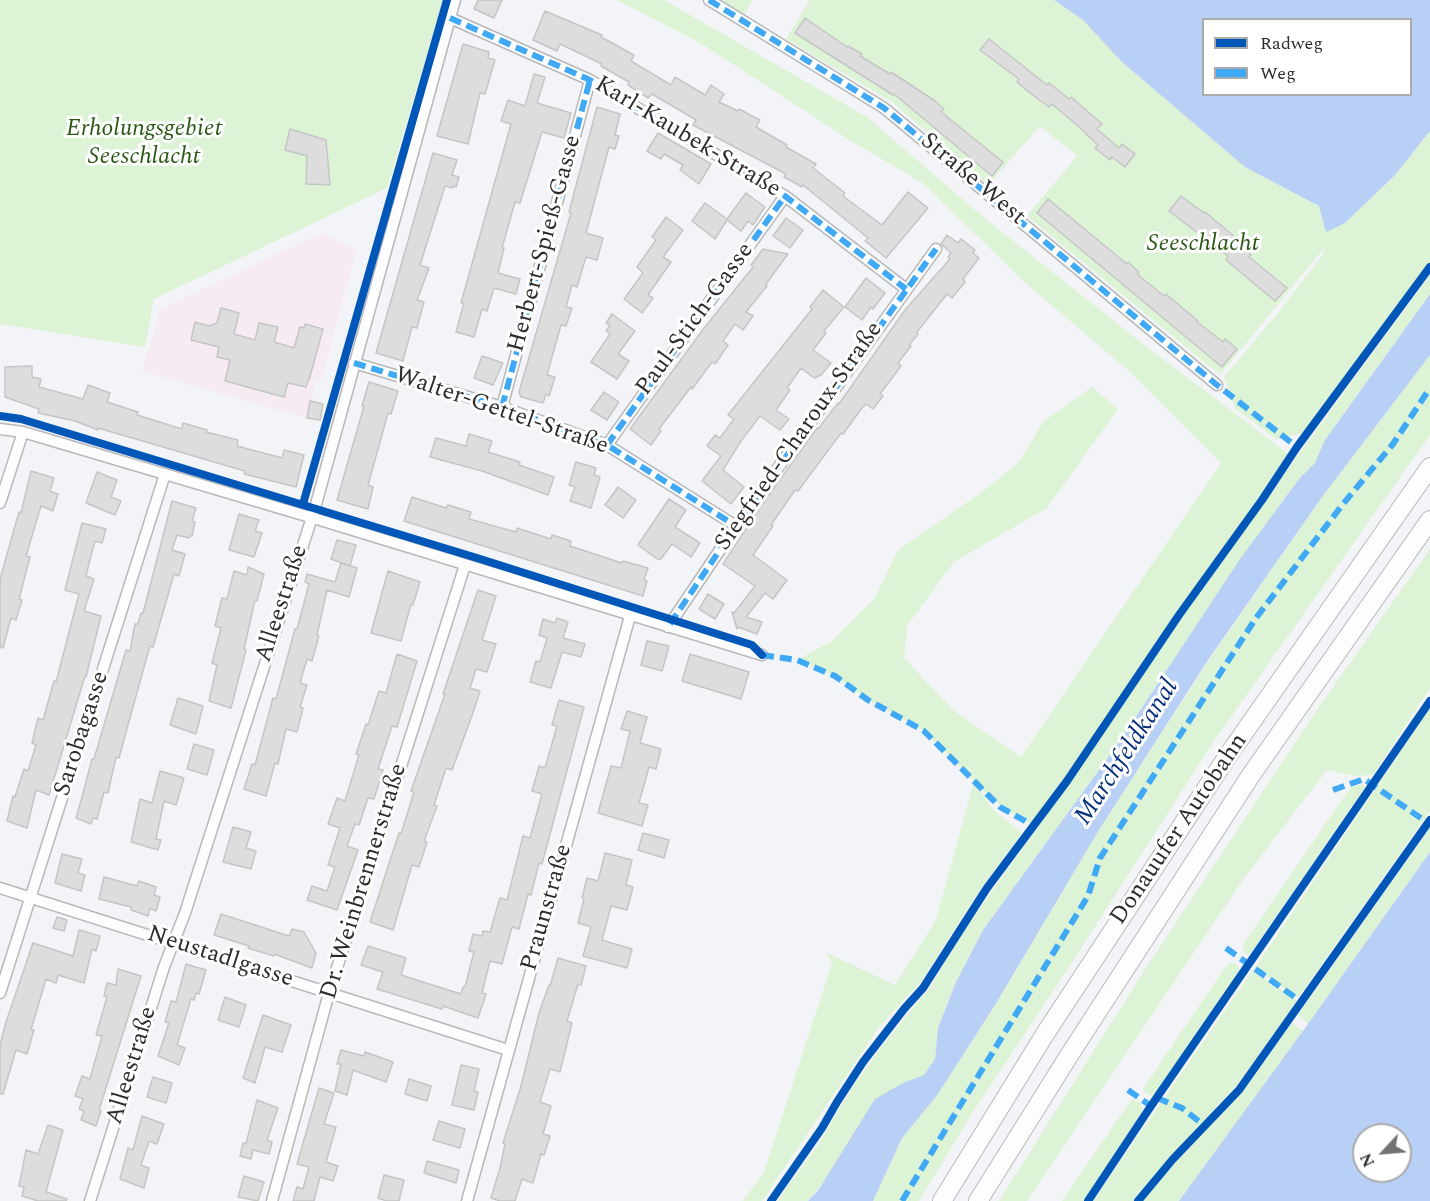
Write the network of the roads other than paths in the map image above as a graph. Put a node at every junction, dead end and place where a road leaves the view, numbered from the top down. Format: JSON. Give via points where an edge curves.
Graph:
{"nodes":[{"id":1,"x":455,"y":0,"type":"edge"},
{"id":2,"x":709,"y":0,"type":"edge"},
{"id":3,"x":450,"y":18,"type":"junction"},
{"id":4,"x":590,"y":80,"type":"junction"},
{"id":5,"x":785,"y":196,"type":"junction"},
{"id":6,"x":936,"y":249,"type":"dead end"},
{"id":7,"x":906,"y":289,"type":"junction"},
{"id":8,"x":354,"y":363,"type":"junction"},
{"id":9,"x":1217,"y":385,"type":"dead end"},
{"id":10,"x":502,"y":407,"type":"junction"},
{"id":11,"x":0,"y":429,"type":"edge"},
{"id":12,"x":23,"y":432,"type":"junction"},
{"id":13,"x":607,"y":444,"type":"junction"},
{"id":14,"x":1430,"y":467,"type":"edge"},
{"id":15,"x":165,"y":474,"type":"junction"},
{"id":16,"x":0,"y":503,"type":"edge"},
{"id":17,"x":312,"y":517,"type":"junction"},
{"id":18,"x":1430,"y":520,"type":"edge"},
{"id":19,"x":736,"y":526,"type":"junction"},
{"id":20,"x":465,"y":565,"type":"junction"},
{"id":21,"x":630,"y":616,"type":"junction"},
{"id":22,"x":668,"y":627,"type":"junction"},
{"id":23,"x":762,"y":655,"type":"dead end"},
{"id":24,"x":0,"y":888,"type":"edge"},
{"id":25,"x":31,"y":897,"type":"junction"},
{"id":26,"x":174,"y":942,"type":"junction"},
{"id":27,"x":0,"y":993,"type":"edge"},
{"id":28,"x":329,"y":993,"type":"junction"},
{"id":29,"x":508,"y":1050,"type":"junction"},
{"id":30,"x":90,"y":1201,"type":"edge"},
{"id":31,"x":272,"y":1201,"type":"edge"},
{"id":32,"x":467,"y":1201,"type":"edge"},
{"id":33,"x":942,"y":1201,"type":"edge"},
{"id":34,"x":978,"y":1201,"type":"edge"}],
"edges":[{"from":1,"to":3,"type":"street","name":"Alleestraße"},
{"from":2,"to":9,"type":"street","name":"Straße West","via":[[884,108]]},
{"from":3,"to":4,"type":"street","name":"Karl-Kaubek-Straße"},
{"from":3,"to":8,"type":"street","name":"Alleestraße"},
{"from":4,"to":5,"type":"street","name":"Karl-Kaubek-Straße"},
{"from":4,"to":10,"type":"street","name":"Herbert-Spieß-Gasse"},
{"from":5,"to":7,"type":"street","name":"Karl-Kaubek-Straße"},
{"from":5,"to":13,"type":"street","name":"Paul-Stich-Gasse"},
{"from":6,"to":7,"type":"street","name":"Siegfried-Charoux-Straße"},
{"from":7,"to":19,"type":"street","name":"Siegfried-Charoux-Straße"},
{"from":8,"to":10,"type":"street","name":"Walter-Gettel-Straße"},
{"from":8,"to":17,"type":"street","name":"Alleestraße"},
{"from":10,"to":13,"type":"street","name":"Walter-Gettel-Straße"},
{"from":11,"to":12,"type":"street"},
{"from":12,"to":15,"type":"street"},
{"from":12,"to":16,"type":"street"},
{"from":13,"to":19,"type":"street","name":"Walter-Gettel-Straße"},
{"from":14,"to":33,"type":"highway","name":"Donauufer Autobahn","via":[[1222,764],[1045,1034]]},
{"from":15,"to":17,"type":"street"},
{"from":15,"to":25,"type":"street","name":"Sarobagasse"},
{"from":17,"to":20,"type":"street"},
{"from":17,"to":26,"type":"street","name":"Alleestraße"},
{"from":18,"to":34,"type":"highway","name":"Donauufer Autobahn","via":[[1245,785]]},
{"from":19,"to":22,"type":"street","name":"Siegfried-Charoux-Straße"},
{"from":20,"to":21,"type":"street"},
{"from":20,"to":28,"type":"street","name":"Dr. Weinbrennerstraße"},
{"from":21,"to":22,"type":"street"},
{"from":21,"to":29,"type":"street","name":"Praunstraße"},
{"from":22,"to":23,"type":"street"},
{"from":24,"to":25,"type":"street","name":"Neustadlgasse"},
{"from":25,"to":26,"type":"street","name":"Neustadlgasse"},
{"from":25,"to":27,"type":"street","name":"Sarobagasse"},
{"from":26,"to":28,"type":"street","name":"Neustadlgasse"},
{"from":26,"to":30,"type":"street","name":"Alleestraße"},
{"from":28,"to":29,"type":"street","name":"Neustadlgasse"},
{"from":28,"to":31,"type":"street","name":"Dr. Weinbrennerstraße"},
{"from":29,"to":32,"type":"street","name":"Praunstraße"}]}
